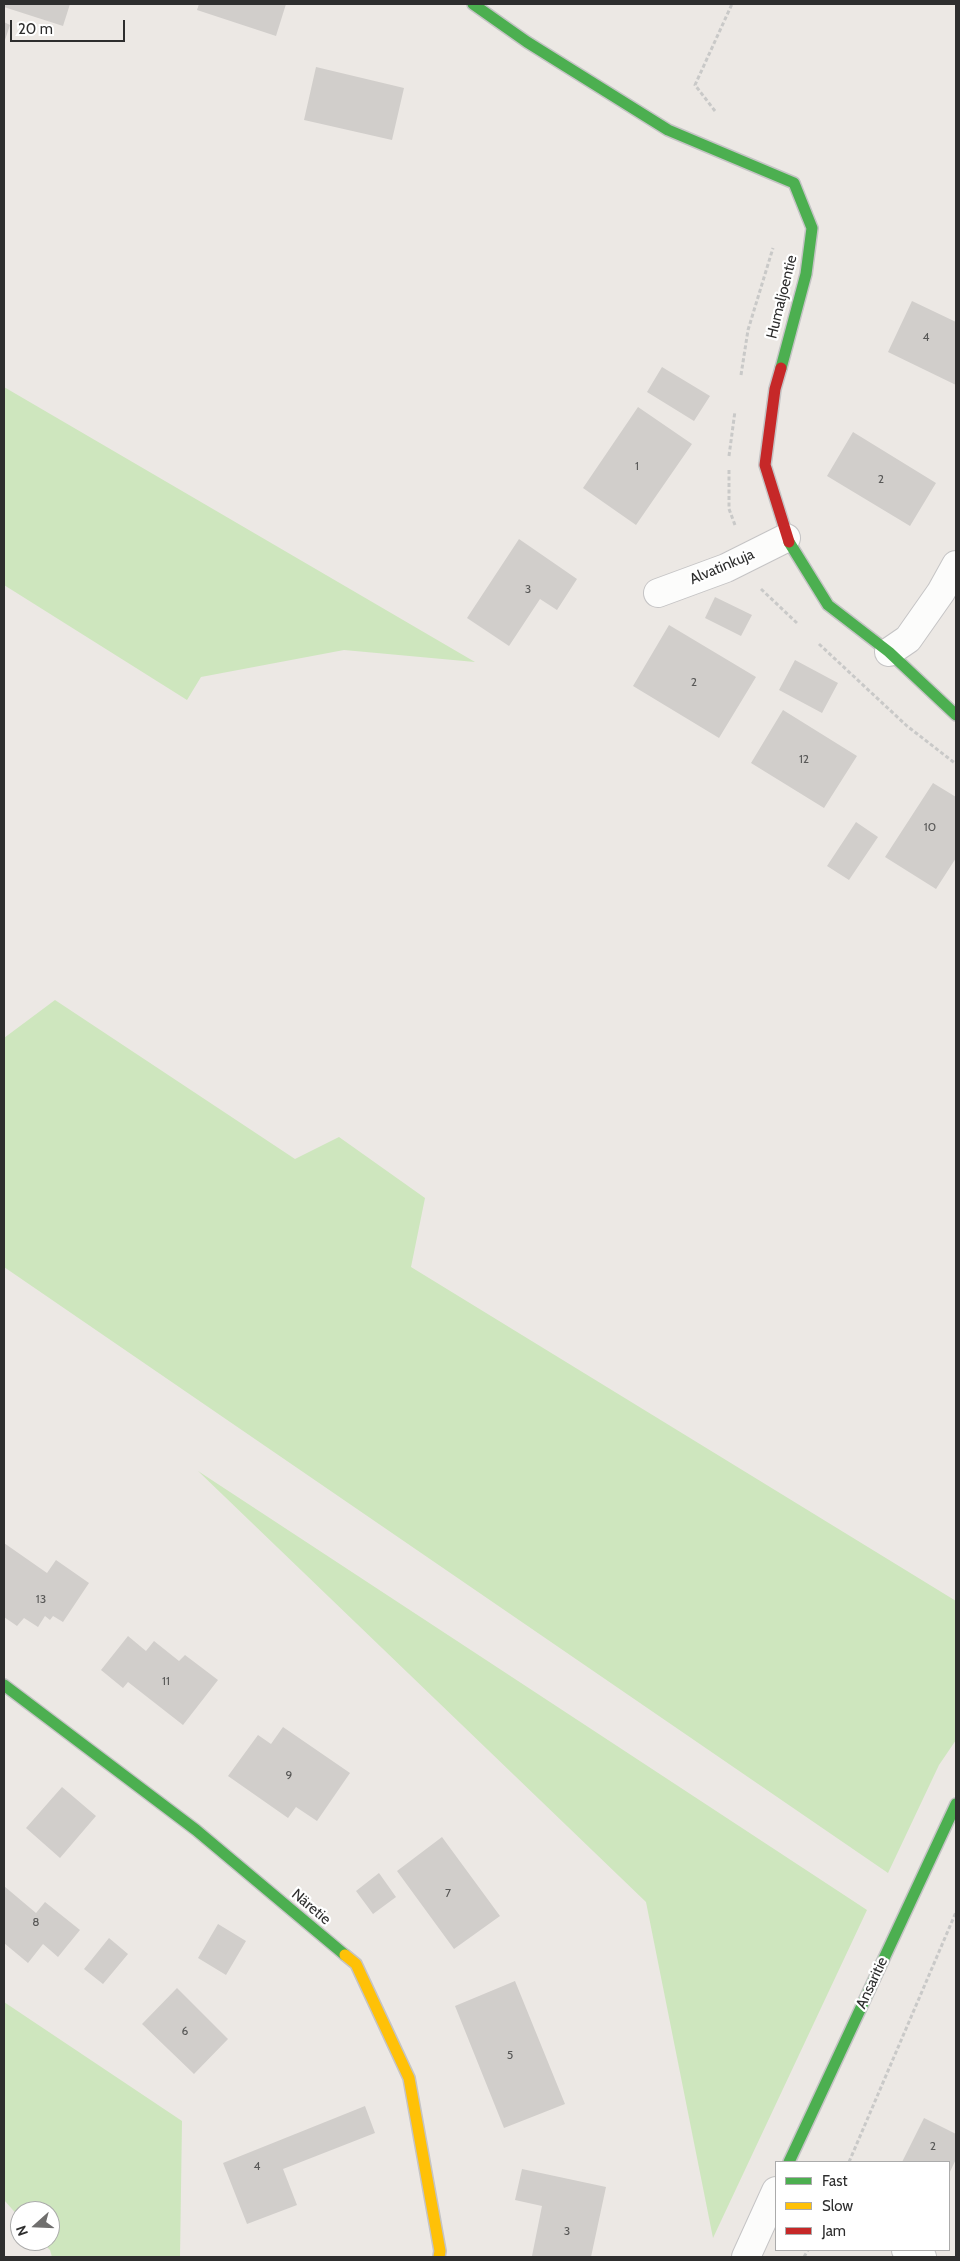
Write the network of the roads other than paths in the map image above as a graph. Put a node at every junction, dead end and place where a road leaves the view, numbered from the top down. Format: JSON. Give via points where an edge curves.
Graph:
{"nodes":[{"id":1,"x":473,"y":4,"type":"edge"},
{"id":2,"x":786,"y":538,"type":"junction"},
{"id":3,"x":956,"y":565,"type":"edge"},
{"id":4,"x":658,"y":593,"type":"dead end"},
{"id":5,"x":889,"y":652,"type":"junction"},
{"id":6,"x":956,"y":716,"type":"edge"},
{"id":7,"x":4,"y":1685,"type":"edge"},
{"id":8,"x":956,"y":1804,"type":"edge"},
{"id":9,"x":789,"y":2161,"type":"edge"},
{"id":10,"x":775,"y":2193,"type":"edge"},
{"id":11,"x":908,"y":2251,"type":"edge"},
{"id":12,"x":439,"y":2257,"type":"edge"},
{"id":13,"x":746,"y":2257,"type":"edge"},
{"id":14,"x":922,"y":2257,"type":"edge"}],
"edges":[{"from":1,"to":2,"type":"street","name":"Humaljoentie","via":[[527,42],[668,130],[794,183],[812,228],[806,274],[775,389],[765,465]]},
{"from":2,"to":4,"type":"street","name":"Alvatinkuja","via":[[726,568]]},
{"from":2,"to":5,"type":"street","name":"Humaljoentie","via":[[828,605]]},
{"from":3,"to":5,"type":"street","via":[[908,639]]},
{"from":5,"to":6,"type":"street","name":"Humaljoentie"},
{"from":7,"to":12,"type":"street","name":"Näretie","via":[[196,1830],[356,1964],[409,2078]]},
{"from":8,"to":9,"type":"street","name":"Ansaritie"},
{"from":10,"to":13,"type":"street"},
{"from":11,"to":14,"type":"street"}]}
